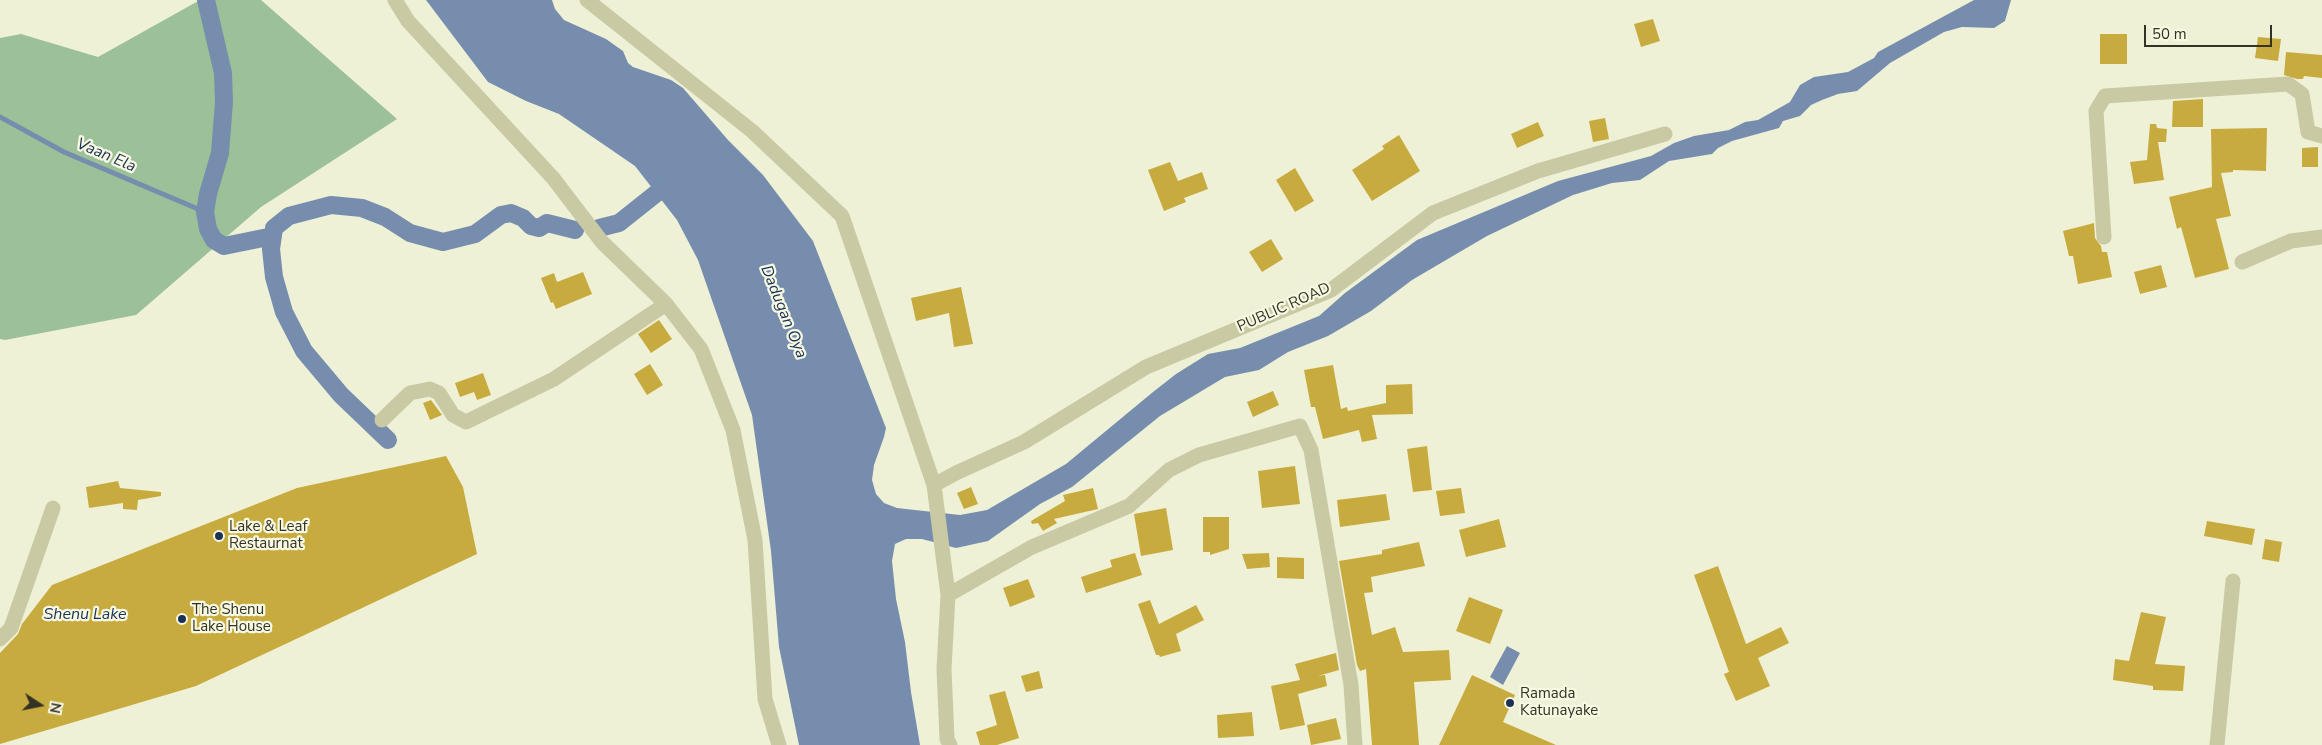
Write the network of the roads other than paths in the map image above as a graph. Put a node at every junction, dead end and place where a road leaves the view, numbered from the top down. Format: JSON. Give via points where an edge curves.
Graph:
{"nodes":[{"id":1,"x":395,"y":0,"type":"edge"},
{"id":2,"x":587,"y":0,"type":"edge"},
{"id":3,"x":1665,"y":134,"type":"dead end"},
{"id":4,"x":2322,"y":136,"type":"edge"},
{"id":5,"x":2104,"y":237,"type":"dead end"},
{"id":6,"x":2322,"y":237,"type":"edge"},
{"id":7,"x":2242,"y":262,"type":"dead end"},
{"id":8,"x":666,"y":304,"type":"junction"},
{"id":9,"x":382,"y":420,"type":"dead end"},
{"id":10,"x":934,"y":485,"type":"junction"},
{"id":11,"x":53,"y":508,"type":"dead end"},
{"id":12,"x":2233,"y":581,"type":"dead end"},
{"id":13,"x":948,"y":594,"type":"junction"},
{"id":14,"x":0,"y":639,"type":"edge"},
{"id":15,"x":778,"y":745,"type":"edge"},
{"id":16,"x":950,"y":745,"type":"edge"},
{"id":17,"x":1355,"y":745,"type":"edge"},
{"id":18,"x":2217,"y":745,"type":"edge"}],
"edges":[{"from":1,"to":8,"type":"street","via":[[408,21],[553,178],[602,242]]},
{"from":2,"to":10,"type":"street","via":[[752,132],[842,216]]},
{"from":3,"to":10,"type":"street","name":"PUBLIC ROAD","via":[[1538,171],[1433,213],[1331,290],[1146,367],[1024,442]]},
{"from":4,"to":5,"type":"street","via":[[2308,132],[2302,94],[2288,84],[2105,96],[2096,111]]},
{"from":6,"to":7,"type":"street","via":[[2291,241]]},
{"from":8,"to":9,"type":"street","via":[[554,380],[466,422],[453,415],[439,394],[430,389],[410,393]]},
{"from":8,"to":15,"type":"street","via":[[701,349],[733,430],[755,540],[765,699]]},
{"from":10,"to":13,"type":"street"},
{"from":11,"to":14,"type":"street","via":[[11,628]]},
{"from":12,"to":18,"type":"street"},
{"from":13,"to":16,"type":"street","via":[[944,669],[947,739]]},
{"from":13,"to":17,"type":"street","via":[[1032,547],[1129,506],[1169,470],[1198,455],[1300,426],[1311,450],[1351,685]]}]}
